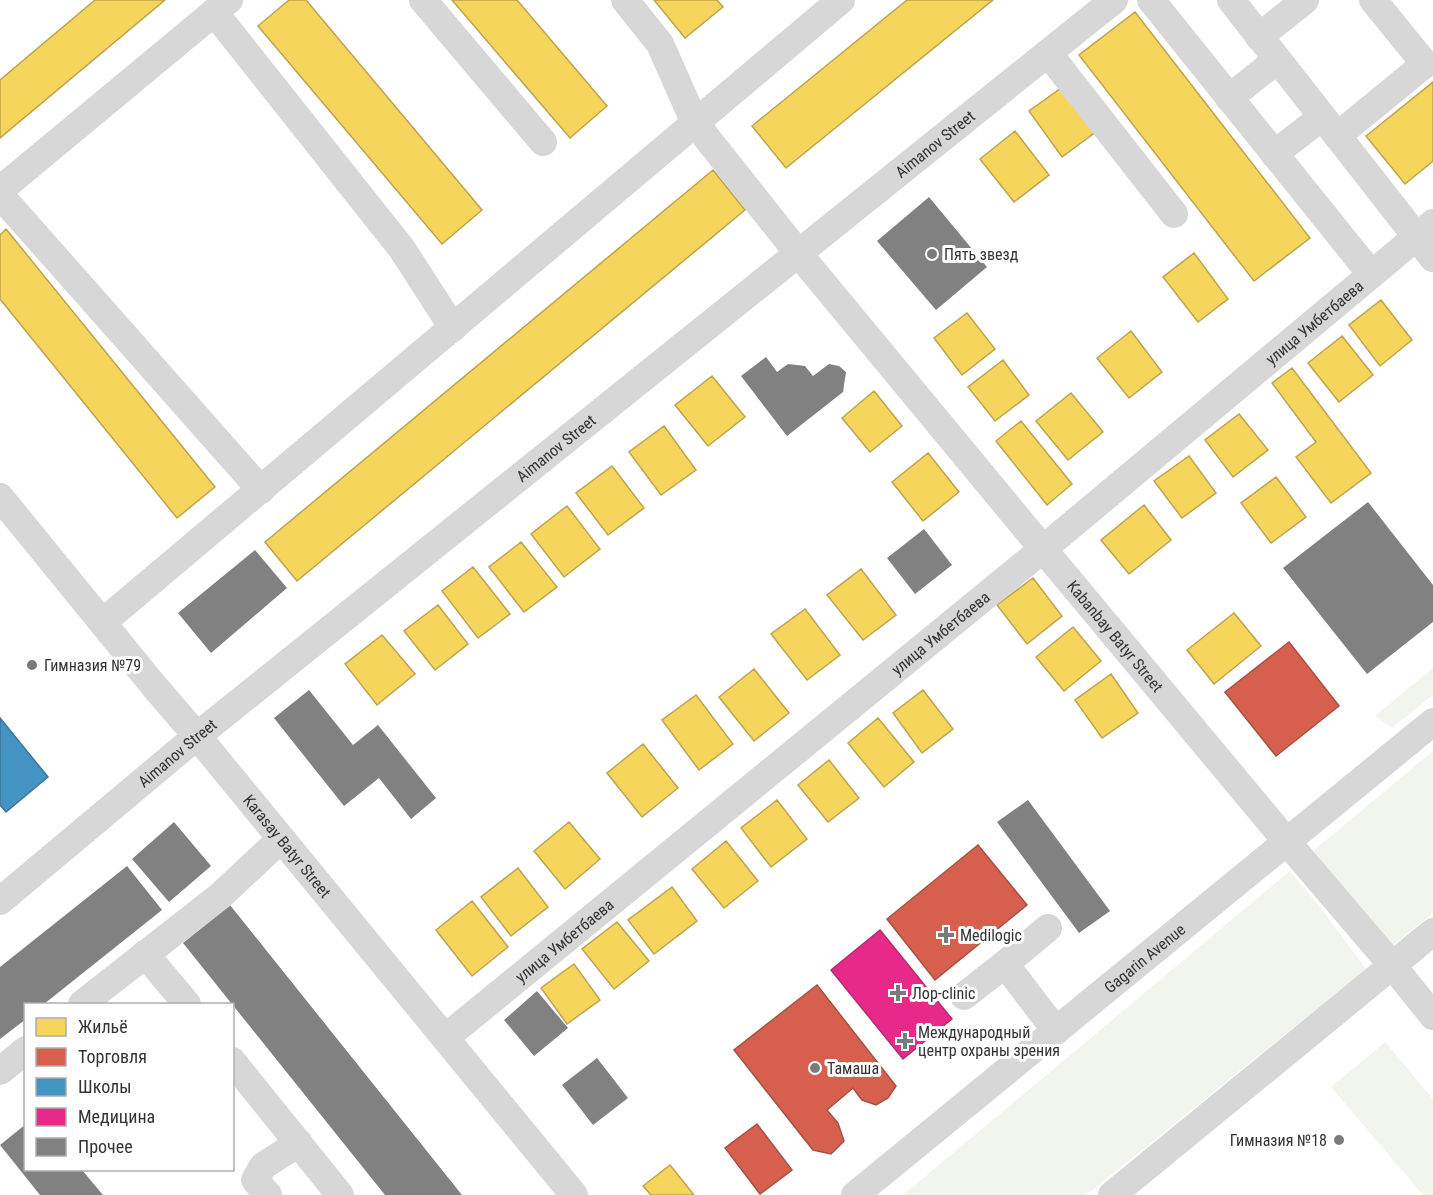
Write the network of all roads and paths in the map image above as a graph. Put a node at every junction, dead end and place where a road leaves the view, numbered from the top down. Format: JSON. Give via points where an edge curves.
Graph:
{"nodes":[{"id":1,"x":423,"y":0,"type":"edge"},
{"id":2,"x":625,"y":0,"type":"edge"},
{"id":3,"x":841,"y":0,"type":"edge"},
{"id":4,"x":1114,"y":0,"type":"edge"},
{"id":5,"x":1151,"y":0,"type":"edge"},
{"id":6,"x":1231,"y":0,"type":"edge"},
{"id":7,"x":1305,"y":0,"type":"edge"},
{"id":8,"x":1373,"y":0,"type":"edge"},
{"id":9,"x":221,"y":6,"type":"edge"},
{"id":10,"x":1260,"y":37,"type":"junction"},
{"id":11,"x":1048,"y":53,"type":"junction"},
{"id":12,"x":1277,"y":60,"type":"junction"},
{"id":13,"x":1229,"y":98,"type":"junction"},
{"id":14,"x":695,"y":123,"type":"junction"},
{"id":15,"x":1330,"y":126,"type":"junction"},
{"id":16,"x":543,"y":142,"type":"dead end"},
{"id":17,"x":1274,"y":154,"type":"junction"},
{"id":18,"x":0,"y":190,"type":"edge"},
{"id":19,"x":0,"y":195,"type":"edge"},
{"id":20,"x":1174,"y":214,"type":"dead end"},
{"id":21,"x":1427,"y":240,"type":"edge"},
{"id":22,"x":798,"y":253,"type":"junction"},
{"id":23,"x":1371,"y":274,"type":"junction"},
{"id":24,"x":453,"y":328,"type":"junction"},
{"id":25,"x":261,"y":490,"type":"junction"},
{"id":26,"x":0,"y":497,"type":"edge"},
{"id":27,"x":1043,"y":549,"type":"junction"},
{"id":28,"x":103,"y":622,"type":"junction"},
{"id":29,"x":1433,"y":722,"type":"edge"},
{"id":30,"x":197,"y":736,"type":"junction"},
{"id":31,"x":281,"y":839,"type":"junction"},
{"id":32,"x":1287,"y":842,"type":"junction"},
{"id":33,"x":0,"y":901,"type":"edge"},
{"id":34,"x":1048,"y":928,"type":"dead end"},
{"id":35,"x":1433,"y":932,"type":"edge"},
{"id":36,"x":146,"y":954,"type":"junction"},
{"id":37,"x":1005,"y":964,"type":"junction"},
{"id":38,"x":1392,"y":965,"type":"junction"},
{"id":39,"x":964,"y":996,"type":"dead end"},
{"id":40,"x":85,"y":1003,"type":"edge"},
{"id":41,"x":185,"y":1003,"type":"edge"},
{"id":42,"x":1433,"y":1016,"type":"edge"},
{"id":43,"x":1056,"y":1031,"type":"junction"},
{"id":44,"x":445,"y":1038,"type":"junction"},
{"id":45,"x":24,"y":1052,"type":"edge"},
{"id":46,"x":234,"y":1063,"type":"edge"},
{"id":47,"x":0,"y":1071,"type":"edge"},
{"id":48,"x":299,"y":1143,"type":"junction"},
{"id":49,"x":254,"y":1190,"type":"edge"},
{"id":50,"x":340,"y":1195,"type":"edge"},
{"id":51,"x":574,"y":1195,"type":"edge"},
{"id":52,"x":855,"y":1195,"type":"edge"},
{"id":53,"x":1112,"y":1195,"type":"edge"}],
"edges":[{"from":1,"to":16,"type":"street"},
{"from":2,"to":14,"type":"street","name":"Kabanbay Batyr Street","via":[[660,44]]},
{"from":3,"to":14,"type":"street"},
{"from":4,"to":11,"type":"street","name":"Aimanov Street"},
{"from":5,"to":13,"type":"street"},
{"from":6,"to":10,"type":"street"},
{"from":7,"to":10,"type":"street"},
{"from":8,"to":15,"type":"street","via":[[1425,64]]},
{"from":9,"to":18,"type":"street"},
{"from":9,"to":24,"type":"street","via":[[402,249]]},
{"from":10,"to":12,"type":"street"},
{"from":11,"to":20,"type":"street"},
{"from":11,"to":22,"type":"street","name":"Aimanov Street"},
{"from":12,"to":13,"type":"street"},
{"from":12,"to":15,"type":"street"},
{"from":13,"to":17,"type":"street"},
{"from":14,"to":22,"type":"street","name":"Kabanbay Batyr Street"},
{"from":14,"to":24,"type":"street"},
{"from":15,"to":17,"type":"street"},
{"from":15,"to":21,"type":"street"},
{"from":17,"to":23,"type":"street"},
{"from":19,"to":25,"type":"street"},
{"from":21,"to":23,"type":"street","name":"улица Умбетбаева"},
{"from":22,"to":27,"type":"street","name":"Kabanbay Batyr Street"},
{"from":22,"to":30,"type":"street","name":"Aimanov Street"},
{"from":23,"to":27,"type":"street","name":"улица Умбетбаева"},
{"from":24,"to":25,"type":"street"},
{"from":25,"to":28,"type":"street"},
{"from":26,"to":28,"type":"street","name":"Karasay Batyr Street"},
{"from":27,"to":32,"type":"street","name":"Kabanbay Batyr Street"},
{"from":27,"to":44,"type":"street","name":"улица Умбетбаева"},
{"from":28,"to":30,"type":"street","name":"Karasay Batyr Street"},
{"from":29,"to":32,"type":"street","name":"Gagarin Avenue"},
{"from":30,"to":31,"type":"street","name":"Karasay Batyr Street"},
{"from":30,"to":33,"type":"street","name":"Aimanov Street"},
{"from":31,"to":36,"type":"street","via":[[220,896]]},
{"from":31,"to":44,"type":"street","name":"Karasay Batyr Street"},
{"from":32,"to":38,"type":"street","name":"Kabanbay Batyr Street"},
{"from":32,"to":43,"type":"street","name":"Gagarin Avenue"},
{"from":34,"to":37,"type":"street"},
{"from":35,"to":38,"type":"street"},
{"from":36,"to":40,"type":"street"},
{"from":36,"to":41,"type":"street"},
{"from":37,"to":39,"type":"street"},
{"from":37,"to":43,"type":"street"},
{"from":38,"to":42,"type":"street","name":"Kabanbay Batyr Street"},
{"from":38,"to":53,"type":"street"},
{"from":43,"to":52,"type":"street","name":"Gagarin Avenue"},
{"from":44,"to":51,"type":"street","name":"Karasay Batyr Street"},
{"from":45,"to":47,"type":"street"},
{"from":46,"to":48,"type":"street"},
{"from":48,"to":49,"type":"street","via":[[262,1166]]},
{"from":48,"to":50,"type":"street"}]}
